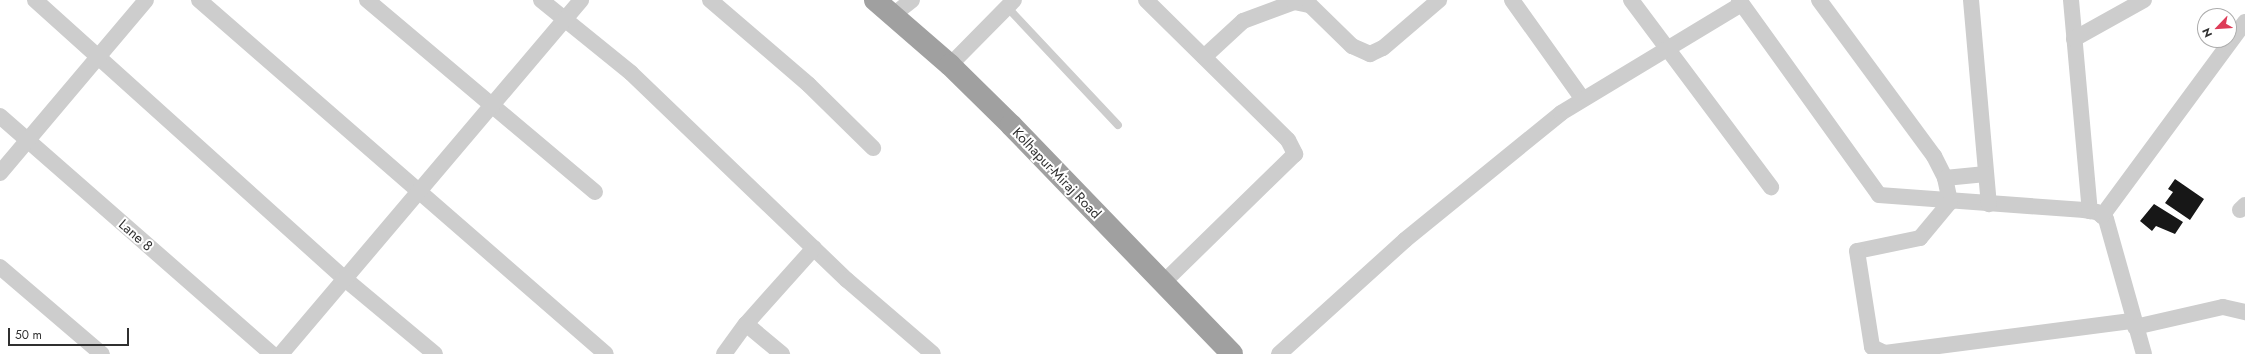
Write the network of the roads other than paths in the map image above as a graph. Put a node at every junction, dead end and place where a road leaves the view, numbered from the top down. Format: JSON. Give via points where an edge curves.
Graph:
{"nodes":[{"id":1,"x":35,"y":0,"type":"edge"},
{"id":2,"x":146,"y":0,"type":"edge"},
{"id":3,"x":200,"y":0,"type":"edge"},
{"id":4,"x":367,"y":0,"type":"edge"},
{"id":5,"x":541,"y":0,"type":"edge"},
{"id":6,"x":581,"y":0,"type":"edge"},
{"id":7,"x":710,"y":0,"type":"edge"},
{"id":8,"x":875,"y":0,"type":"edge"},
{"id":9,"x":912,"y":0,"type":"edge"},
{"id":10,"x":1146,"y":0,"type":"edge"},
{"id":11,"x":1439,"y":0,"type":"edge"},
{"id":12,"x":1512,"y":0,"type":"edge"},
{"id":13,"x":1631,"y":0,"type":"edge"},
{"id":14,"x":1819,"y":0,"type":"edge"},
{"id":15,"x":1972,"y":0,"type":"edge"},
{"id":16,"x":2070,"y":0,"type":"edge"},
{"id":17,"x":2144,"y":0,"type":"edge"},
{"id":18,"x":1303,"y":1,"type":"edge"},
{"id":19,"x":1740,"y":2,"type":"edge"},
{"id":20,"x":1011,"y":4,"type":"edge"},
{"id":21,"x":893,"y":15,"type":"junction"},
{"id":22,"x":565,"y":19,"type":"junction"},
{"id":23,"x":2245,"y":22,"type":"edge"},
{"id":24,"x":2074,"y":39,"type":"junction"},
{"id":25,"x":1668,"y":49,"type":"junction"},
{"id":26,"x":1204,"y":57,"type":"junction"},
{"id":27,"x":99,"y":58,"type":"junction"},
{"id":28,"x":950,"y":65,"type":"junction"},
{"id":29,"x":1582,"y":98,"type":"junction"},
{"id":30,"x":490,"y":107,"type":"junction"},
{"id":31,"x":0,"y":116,"type":"edge"},
{"id":32,"x":1118,"y":125,"type":"dead end"},
{"id":33,"x":28,"y":139,"type":"junction"},
{"id":34,"x":873,"y":148,"type":"dead end"},
{"id":35,"x":0,"y":173,"type":"edge"},
{"id":36,"x":1986,"y":174,"type":"junction"},
{"id":37,"x":1945,"y":178,"type":"junction"},
{"id":38,"x":1771,"y":187,"type":"dead end"},
{"id":39,"x":596,"y":192,"type":"dead end"},
{"id":40,"x":418,"y":193,"type":"junction"},
{"id":41,"x":1950,"y":202,"type":"junction"},
{"id":42,"x":1989,"y":204,"type":"junction"},
{"id":43,"x":2096,"y":214,"type":"junction"},
{"id":44,"x":814,"y":248,"type":"junction"},
{"id":45,"x":0,"y":267,"type":"edge"},
{"id":46,"x":345,"y":279,"type":"junction"},
{"id":47,"x":1164,"y":283,"type":"junction"},
{"id":48,"x":2245,"y":312,"type":"edge"},
{"id":49,"x":746,"y":324,"type":"junction"},
{"id":50,"x":2134,"y":324,"type":"junction"},
{"id":51,"x":1917,"y":351,"type":"edge"},
{"id":52,"x":102,"y":354,"type":"edge"},
{"id":53,"x":272,"y":354,"type":"edge"},
{"id":54,"x":281,"y":354,"type":"edge"},
{"id":55,"x":435,"y":354,"type":"edge"},
{"id":56,"x":606,"y":354,"type":"edge"},
{"id":57,"x":724,"y":354,"type":"edge"},
{"id":58,"x":782,"y":354,"type":"edge"},
{"id":59,"x":933,"y":354,"type":"edge"},
{"id":60,"x":1232,"y":354,"type":"edge"},
{"id":61,"x":1278,"y":354,"type":"edge"},
{"id":62,"x":2144,"y":354,"type":"edge"}],
"edges":[{"from":1,"to":27,"type":"street"},
{"from":2,"to":27,"type":"street"},
{"from":3,"to":40,"type":"street","via":[[392,166]]},
{"from":4,"to":30,"type":"street"},
{"from":5,"to":22,"type":"street"},
{"from":6,"to":22,"type":"street"},
{"from":7,"to":34,"type":"street","via":[[809,85]]},
{"from":8,"to":21,"type":"highway","name":"Kolhapur-Miraj Road"},
{"from":9,"to":21,"type":"street"},
{"from":10,"to":26,"type":"street"},
{"from":11,"to":18,"type":"street","via":[[1383,48],[1370,54],[1352,46],[1317,11]]},
{"from":12,"to":29,"type":"street"},
{"from":13,"to":25,"type":"street"},
{"from":14,"to":37,"type":"street","via":[[1934,156]]},
{"from":15,"to":36,"type":"street"},
{"from":16,"to":24,"type":"street"},
{"from":17,"to":24,"type":"street"},
{"from":18,"to":26,"type":"street","via":[[1251,16]]},
{"from":19,"to":25,"type":"street"},
{"from":19,"to":41,"type":"street","via":[[1876,193],[1886,197]]},
{"from":20,"to":28,"type":"street"},
{"from":20,"to":32,"type":"lane"},
{"from":21,"to":28,"type":"highway","name":"Kolhapur-Miraj Road"},
{"from":22,"to":30,"type":"street"},
{"from":22,"to":44,"type":"street","via":[[631,73]]},
{"from":23,"to":43,"type":"street"},
{"from":24,"to":43,"type":"street"},
{"from":25,"to":29,"type":"street"},
{"from":25,"to":38,"type":"street"},
{"from":26,"to":47,"type":"street","via":[[1288,140],[1294,154]]},
{"from":27,"to":33,"type":"street"},
{"from":27,"to":46,"type":"street"},
{"from":28,"to":47,"type":"highway","name":"Kolhapur-Miraj Road"},
{"from":29,"to":61,"type":"street","via":[[1405,240]]},
{"from":30,"to":39,"type":"street"},
{"from":30,"to":40,"type":"street"},
{"from":31,"to":33,"type":"street","name":"Lane 8"},
{"from":33,"to":35,"type":"street"},
{"from":33,"to":53,"type":"street","name":"Lane 8"},
{"from":36,"to":37,"type":"street"},
{"from":36,"to":42,"type":"street"},
{"from":37,"to":41,"type":"street"},
{"from":40,"to":46,"type":"street"},
{"from":40,"to":56,"type":"street"},
{"from":41,"to":42,"type":"street"},
{"from":41,"to":51,"type":"street","via":[[1920,238],[1857,251],[1872,347],[1885,353]]},
{"from":42,"to":43,"type":"street"},
{"from":43,"to":50,"type":"street","via":[[2110,227]]},
{"from":44,"to":49,"type":"street"},
{"from":44,"to":59,"type":"street"},
{"from":45,"to":52,"type":"street"},
{"from":46,"to":54,"type":"street"},
{"from":46,"to":55,"type":"street"},
{"from":47,"to":60,"type":"highway","name":"Kolhapur-Miraj Road"},
{"from":48,"to":50,"type":"street","via":[[2223,307]]},
{"from":49,"to":57,"type":"street"},
{"from":49,"to":58,"type":"street"},
{"from":50,"to":51,"type":"street"},
{"from":50,"to":62,"type":"street"}]}
